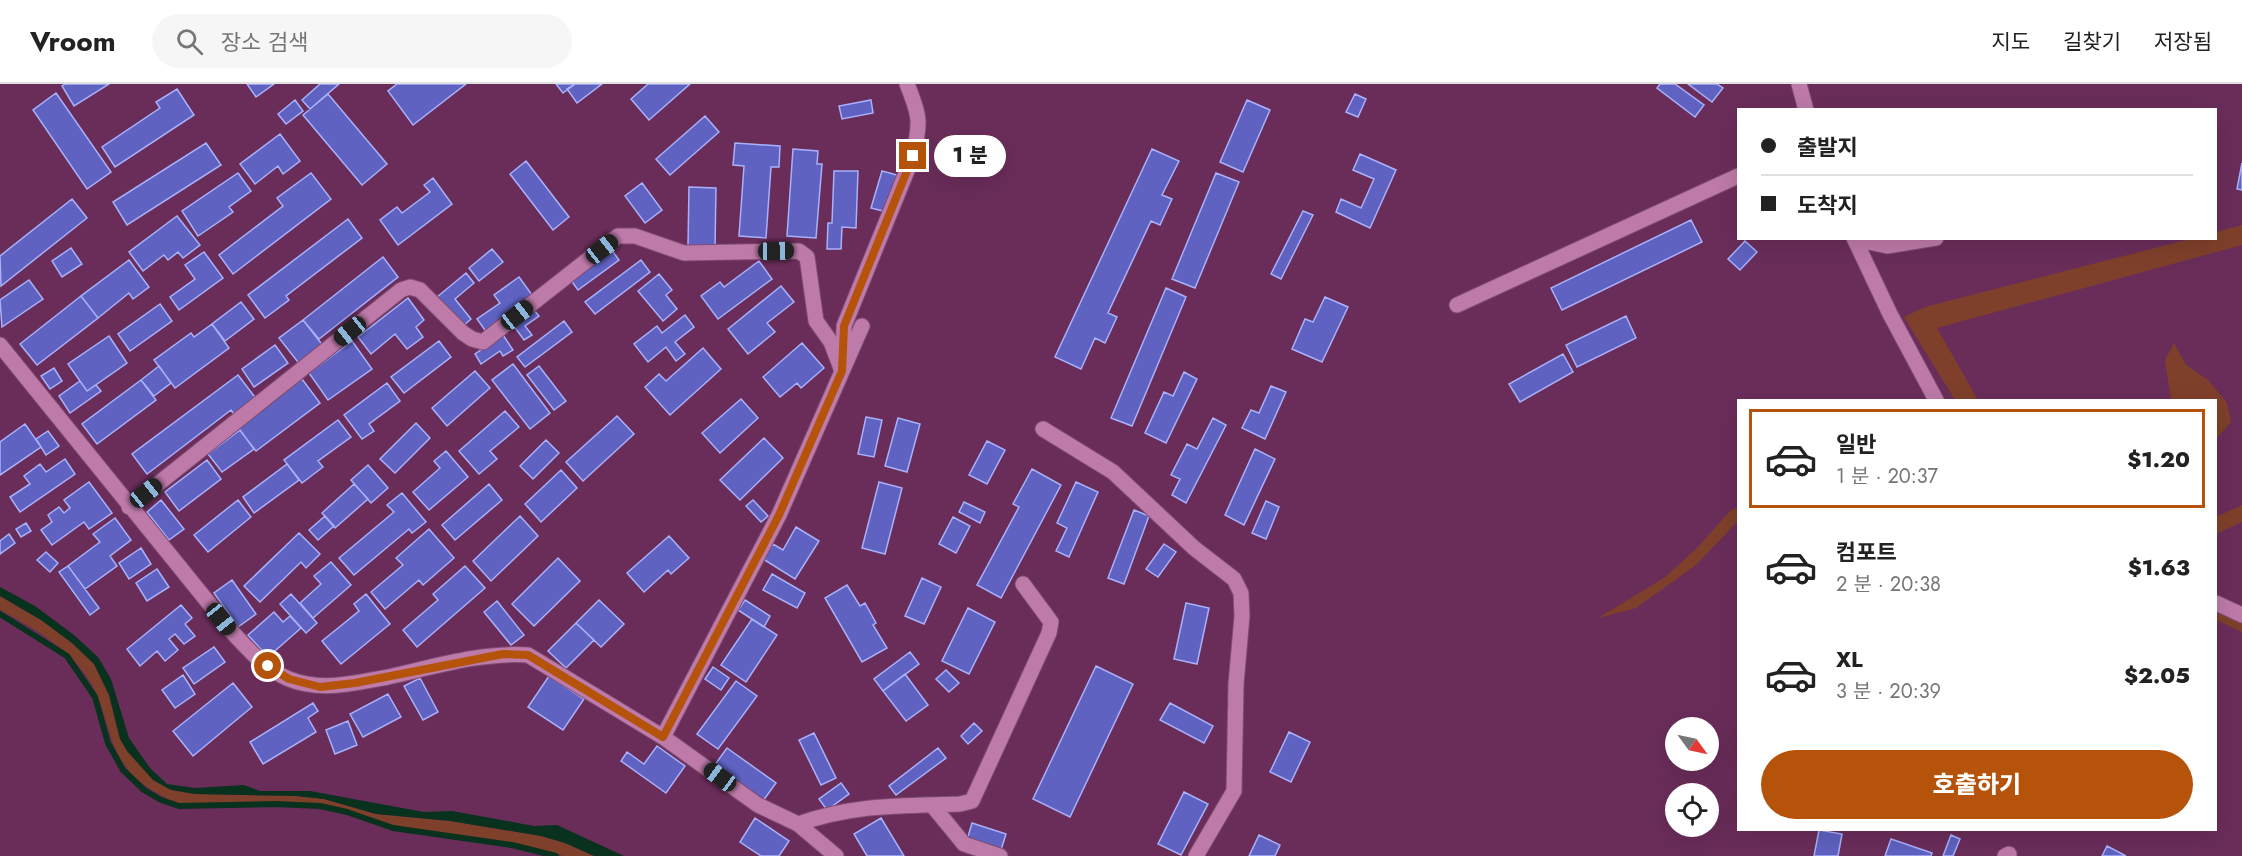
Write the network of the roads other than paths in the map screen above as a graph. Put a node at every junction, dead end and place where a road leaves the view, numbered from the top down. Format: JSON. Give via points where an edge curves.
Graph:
{"nodes":[{"id":1,"x":907,"y":84,"type":"edge"},
{"id":2,"x":1798,"y":84,"type":"edge"},
{"id":3,"x":1805,"y":108,"type":"edge"},
{"id":4,"x":1737,"y":176,"type":"edge"},
{"id":5,"x":1854,"y":240,"type":"edge"},
{"id":6,"x":1859,"y":240,"type":"edge"},
{"id":7,"x":1924,"y":240,"type":"edge"},
{"id":8,"x":1457,"y":305,"type":"dead end"},
{"id":9,"x":862,"y":326,"type":"dead end"},
{"id":10,"x":0,"y":345,"type":"edge"},
{"id":11,"x":842,"y":371,"type":"junction"},
{"id":12,"x":1935,"y":399,"type":"edge"},
{"id":13,"x":1043,"y":429,"type":"dead end"},
{"id":14,"x":129,"y":507,"type":"junction"},
{"id":15,"x":1023,"y":584,"type":"dead end"},
{"id":16,"x":2217,"y":603,"type":"edge"},
{"id":17,"x":2242,"y":615,"type":"edge"},
{"id":18,"x":663,"y":737,"type":"junction"},
{"id":19,"x":932,"y":805,"type":"junction"},
{"id":20,"x":798,"y":824,"type":"junction"},
{"id":21,"x":836,"y":856,"type":"edge"},
{"id":22,"x":1000,"y":856,"type":"edge"},
{"id":23,"x":1196,"y":856,"type":"edge"}],
"edges":[{"from":1,"to":11,"type":"street","via":[[918,112],[919,132],[913,156],[844,326]]},
{"from":2,"to":3,"type":"street"},
{"from":4,"to":8,"type":"street"},
{"from":5,"to":12,"type":"street"},
{"from":6,"to":7,"type":"street","via":[[1887,246]]},
{"from":9,"to":11,"type":"street"},
{"from":10,"to":14,"type":"street"},
{"from":11,"to":14,"type":"street","via":[[831,342],[816,321],[807,256],[799,251],[684,253],[635,236],[618,236],[483,342],[471,339],[420,290],[401,290]]},
{"from":11,"to":18,"type":"street","via":[[779,515]]},
{"from":13,"to":23,"type":"street","via":[[1113,472],[1194,548],[1234,579],[1241,593],[1234,791]]},
{"from":14,"to":18,"type":"street","via":[[250,652],[289,679],[320,687],[503,654],[528,655]]},
{"from":15,"to":19,"type":"street","via":[[1051,622],[1049,633],[972,801]]},
{"from":16,"to":17,"type":"street"},
{"from":18,"to":20,"type":"street","via":[[758,805]]},
{"from":19,"to":20,"type":"street","via":[[871,806]]},
{"from":19,"to":22,"type":"street","via":[[964,844]]},
{"from":20,"to":21,"type":"street"}]}
